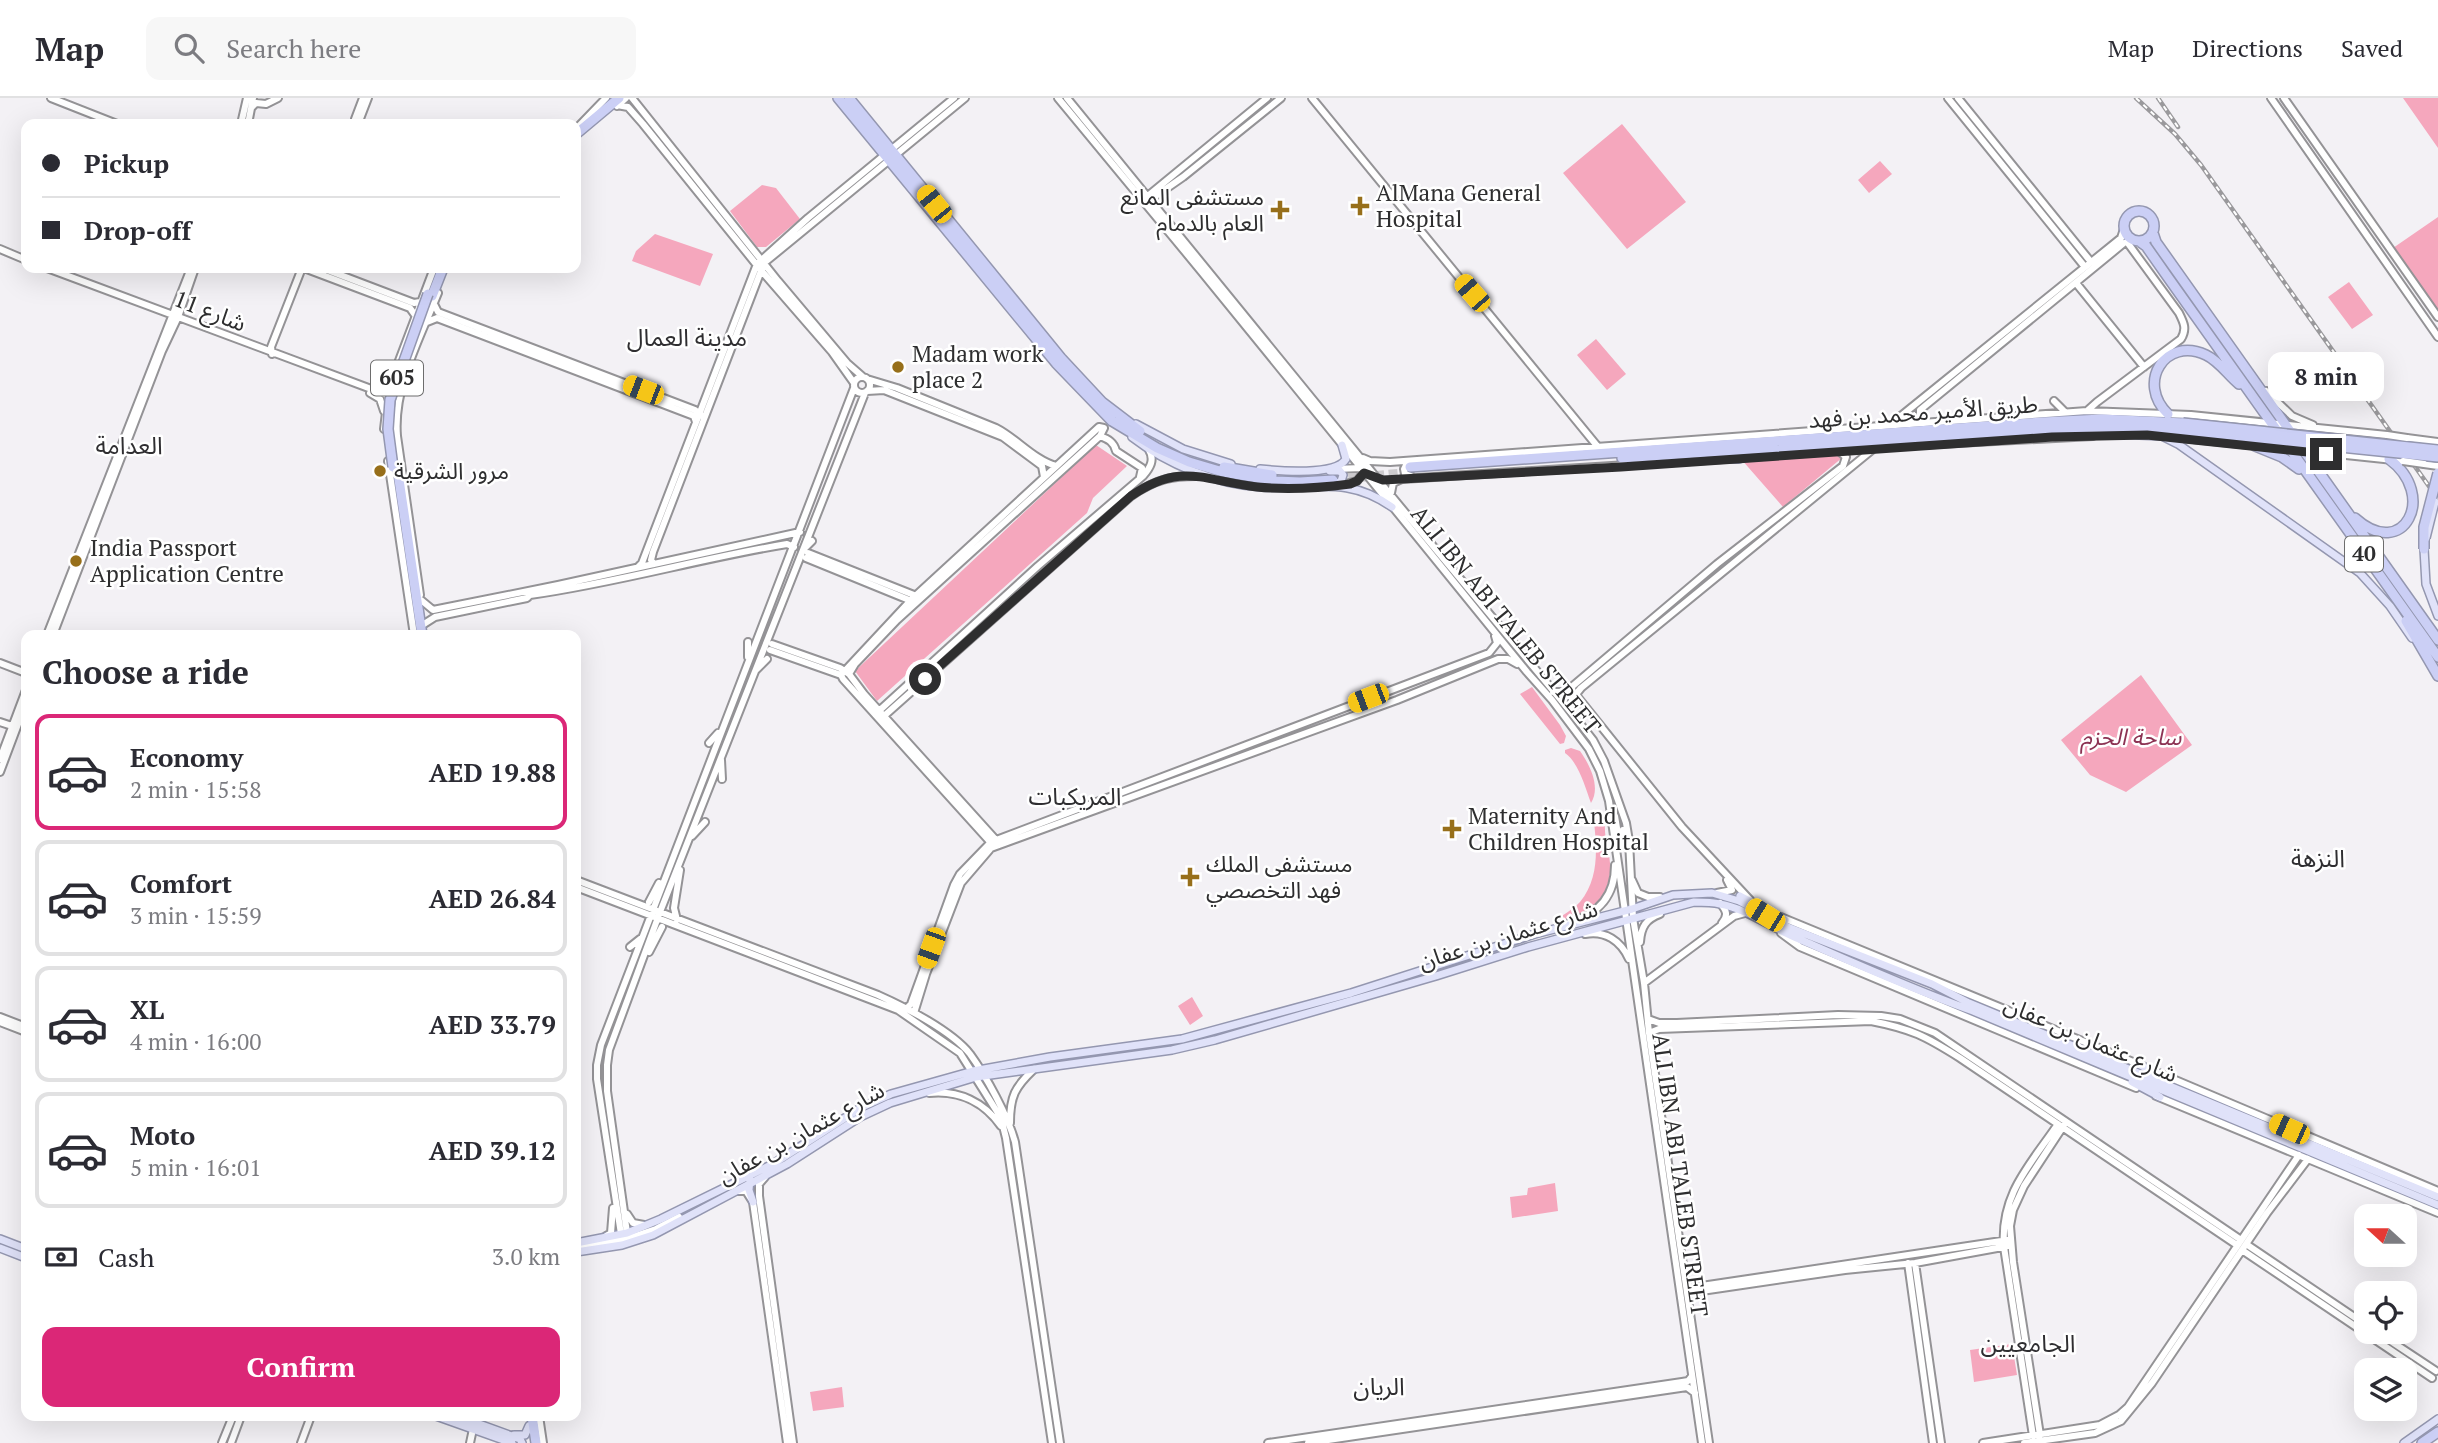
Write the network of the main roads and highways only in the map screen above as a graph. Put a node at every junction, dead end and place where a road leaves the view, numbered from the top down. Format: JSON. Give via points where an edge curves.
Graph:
{"nodes":[{"id":1,"x":838,"y":98,"type":"edge"},
{"id":2,"x":849,"y":98,"type":"edge"},
{"id":3,"x":616,"y":101,"type":"edge"},
{"id":4,"x":581,"y":128,"type":"edge"},
{"id":5,"x":890,"y":156,"type":"junction"},
{"id":6,"x":2153,"y":233,"type":"junction"},
{"id":7,"x":2133,"y":241,"type":"junction"},
{"id":8,"x":439,"y":273,"type":"edge"},
{"id":9,"x":2249,"y":391,"type":"junction"},
{"id":10,"x":1113,"y":411,"type":"junction"},
{"id":11,"x":2168,"y":414,"type":"road end"},
{"id":12,"x":2014,"y":417,"type":"road end"},
{"id":13,"x":1112,"y":421,"type":"junction"},
{"id":14,"x":2044,"y":422,"type":"junction"},
{"id":15,"x":2183,"y":427,"type":"junction"},
{"id":16,"x":2057,"y":429,"type":"junction"},
{"id":17,"x":1707,"y":440,"type":"road end"},
{"id":18,"x":1342,"y":445,"type":"road end"},
{"id":19,"x":2255,"y":446,"type":"road end"},
{"id":20,"x":2438,"y":450,"type":"edge"},
{"id":21,"x":1650,"y":454,"type":"junction"},
{"id":22,"x":2438,"y":457,"type":"edge"},
{"id":23,"x":1739,"y":458,"type":"road end"},
{"id":24,"x":2389,"y":459,"type":"road end"},
{"id":25,"x":1323,"y":470,"type":"junction"},
{"id":26,"x":1413,"y":472,"type":"tunnel mouth"},
{"id":27,"x":2438,"y":473,"type":"edge"},
{"id":28,"x":2310,"y":478,"type":"junction"},
{"id":29,"x":1333,"y":482,"type":"junction"},
{"id":30,"x":2438,"y":487,"type":"edge"},
{"id":31,"x":1392,"y":507,"type":"road end"},
{"id":32,"x":2345,"y":509,"type":"junction"},
{"id":33,"x":2424,"y":549,"type":"junction"},
{"id":34,"x":2377,"y":571,"type":"junction"},
{"id":35,"x":2438,"y":616,"type":"edge"},
{"id":36,"x":419,"y":630,"type":"edge"},
{"id":37,"x":2438,"y":640,"type":"edge"},
{"id":38,"x":2438,"y":657,"type":"edge"},
{"id":39,"x":2438,"y":676,"type":"edge"},
{"id":40,"x":1712,"y":893,"type":"junction"},
{"id":41,"x":1818,"y":939,"type":"junction"},
{"id":42,"x":1884,"y":970,"type":"junction"},
{"id":43,"x":1969,"y":1003,"type":"junction"},
{"id":44,"x":1972,"y":1015,"type":"junction"},
{"id":45,"x":2085,"y":1058,"type":"junction"},
{"id":46,"x":2140,"y":1065,"type":"road end"},
{"id":47,"x":978,"y":1074,"type":"junction"},
{"id":48,"x":897,"y":1092,"type":"junction"},
{"id":49,"x":2160,"y":1097,"type":"road end"},
{"id":50,"x":2208,"y":1101,"type":"junction"},
{"id":51,"x":866,"y":1114,"type":"junction"},
{"id":52,"x":2296,"y":1143,"type":"junction"},
{"id":53,"x":2312,"y":1153,"type":"junction"},
{"id":54,"x":757,"y":1172,"type":"junction"},
{"id":55,"x":749,"y":1184,"type":"junction"},
{"id":56,"x":2438,"y":1194,"type":"edge"},
{"id":57,"x":756,"y":1204,"type":"road end"},
{"id":58,"x":2438,"y":1209,"type":"edge"},
{"id":59,"x":0,"y":1239,"type":"edge"},
{"id":60,"x":581,"y":1246,"type":"edge"},
{"id":61,"x":21,"y":1247,"type":"edge"},
{"id":62,"x":0,"y":1248,"type":"edge"},
{"id":63,"x":581,"y":1248,"type":"edge"},
{"id":64,"x":21,"y":1256,"type":"edge"},
{"id":65,"x":2438,"y":1419,"type":"edge"},
{"id":66,"x":450,"y":1421,"type":"edge"},
{"id":67,"x":468,"y":1421,"type":"edge"},
{"id":68,"x":532,"y":1421,"type":"edge"},
{"id":69,"x":534,"y":1421,"type":"edge"},
{"id":70,"x":2438,"y":1427,"type":"edge"},
{"id":71,"x":2438,"y":1432,"type":"edge"},
{"id":72,"x":508,"y":1440,"type":"edge"},
{"id":73,"x":522,"y":1443,"type":"edge"},
{"id":74,"x":538,"y":1443,"type":"edge"},
{"id":75,"x":2404,"y":1443,"type":"edge"},
{"id":76,"x":2420,"y":1443,"type":"edge"}],
"edges":[{"from":1,"to":5,"type":"highway"},
{"from":2,"to":5,"type":"highway"},
{"from":3,"to":4,"type":"highway"},
{"from":5,"to":10,"type":"highway","via":[[1084,385]]},
{"from":5,"to":13,"type":"highway","via":[[1049,355]]},
{"from":6,"to":7,"type":"highway"},
{"from":6,"to":7,"type":"highway","via":[[2152,219],[2140,211],[2127,218],[2124,229]]},
{"from":6,"to":32,"type":"highway","number":"40"},
{"from":7,"to":9,"type":"highway","number":"40","via":[[2146,246]]},
{"from":8,"to":36,"type":"highway","number":"605","bridge":true,"via":[[390,400],[388,429]]},
{"from":9,"to":11,"type":"highway","via":[[2206,355],[2175,352],[2159,366],[2153,384],[2159,404]]},
{"from":9,"to":28,"type":"highway","number":"40"},
{"from":10,"to":25,"type":"main road","via":[[1167,441],[1220,462],[1264,470]]},
{"from":10,"to":29,"type":"highway","via":[[1157,441],[1218,465]]},
{"from":12,"to":14,"type":"highway"},
{"from":13,"to":29,"type":"highway","via":[[1173,455],[1223,472],[1276,481]]},
{"from":13,"to":29,"type":"main road","via":[[1149,450],[1213,477],[1259,487]]},
{"from":14,"to":15,"type":"highway","name":"طريق الأمير محمد بن فهد","via":[[2102,419]]},
{"from":14,"to":21,"type":"highway","name":"طريق الأمير محمد بن فهد"},
{"from":15,"to":16,"type":"highway","name":"طريق الأمير محمد بن فهد"},
{"from":15,"to":20,"type":"highway","name":"طريق الأمير محمد بن فهد","bridge":true},
{"from":15,"to":22,"type":"highway","name":"طريق الأمير محمد بن فهد","bridge":true},
{"from":16,"to":21,"type":"highway","name":"طريق الأمير محمد بن فهد"},
{"from":16,"to":39,"type":"main road","via":[[2162,436],[2178,444],[2360,573]]},
{"from":17,"to":21,"type":"highway"},
{"from":18,"to":25,"type":"main road","via":[[1343,464]]},
{"from":19,"to":28,"type":"highway","via":[[2282,457]]},
{"from":21,"to":23,"type":"highway"},
{"from":21,"to":26,"type":"highway","name":"طريق الأمير محمد بن فهد"},
{"from":24,"to":32,"type":"highway","via":[[2409,475],[2417,494],[2418,505],[2406,525],[2379,533]]},
{"from":25,"to":29,"type":"main road","via":[[1340,471],[1341,481]]},
{"from":27,"to":33,"type":"highway","bridge":true,"via":[[2424,527]]},
{"from":28,"to":34,"type":"highway","number":"40"},
{"from":29,"to":31,"type":"main road","via":[[1370,493]]},
{"from":30,"to":33,"type":"main road","bridge":true},
{"from":32,"to":37,"type":"highway","number":"40"},
{"from":33,"to":35,"type":"main road","via":[[2426,584]]},
{"from":34,"to":38,"type":"highway","number":"40"},
{"from":34,"to":39,"type":"highway"},
{"from":40,"to":41,"type":"main road","name":"شارع عثمان بن عفان"},
{"from":40,"to":41,"type":"main road","via":[[1750,900]]},
{"from":40,"to":47,"type":"main road","name":"شارع عثمان بن عفان","via":[[1673,895],[1182,1040],[1050,1057]]},
{"from":41,"to":42,"type":"main road","name":"شارع عثمان بن عفان"},
{"from":42,"to":42,"type":"main road","via":[[1923,990],[1928,989],[1927,985]]},
{"from":42,"to":43,"type":"main road","name":"شارع عثمان بن عفان"},
{"from":42,"to":44,"type":"main road","name":"شارع عثمان بن عفان"},
{"from":42,"to":47,"type":"main road","name":"شارع عثمان بن عفان","via":[[1774,928],[1748,913],[1693,902],[1215,1040],[1172,1050]]},
{"from":43,"to":44,"type":"main road","via":[[1935,988],[1931,991]]},
{"from":43,"to":50,"type":"main road","name":"شارع عثمان بن عفان"},
{"from":44,"to":45,"type":"main road","name":"شارع عثمان بن عفان"},
{"from":45,"to":49,"type":"main road"},
{"from":45,"to":52,"type":"main road","name":"شارع عثمان بن عفان"},
{"from":46,"to":50,"type":"main road"},
{"from":47,"to":48,"type":"main road","name":"شارع عثمان بن عفان"},
{"from":47,"to":51,"type":"main road","name":"شارع عثمان بن عفان"},
{"from":48,"to":51,"type":"main road","via":[[896,1098]]},
{"from":48,"to":54,"type":"main road","name":"شارع عثمان بن عفان","via":[[862,1107]]},
{"from":50,"to":52,"type":"main road","name":"شارع عثمان بن عفان"},
{"from":51,"to":55,"type":"main road","name":"شارع عثمان بن عفان"},
{"from":52,"to":53,"type":"main road","name":"شارع عثمان بن عفان"},
{"from":53,"to":56,"type":"main road","name":"شارع عثمان بن عفان"},
{"from":53,"to":58,"type":"main road","name":"شارع عثمان بن عفان"},
{"from":54,"to":55,"type":"main road"},
{"from":54,"to":60,"type":"main road","name":"شارع عثمان بن عفان","via":[[625,1236]]},
{"from":55,"to":57,"type":"main road"},
{"from":55,"to":63,"type":"main road","name":"شارع عثمان بن عفان","via":[[653,1235],[621,1245]]},
{"from":59,"to":61,"type":"main road"},
{"from":62,"to":64,"type":"main road"},
{"from":65,"to":75,"type":"main road"},
{"from":66,"to":72,"type":"main road"},
{"from":67,"to":72,"type":"main road"},
{"from":68,"to":72,"type":"main road","via":[[526,1434]]},
{"from":69,"to":74,"type":"highway"},
{"from":70,"to":76,"type":"main road"},
{"from":71,"to":76,"type":"highway"},
{"from":72,"to":73,"type":"main road"}]}
